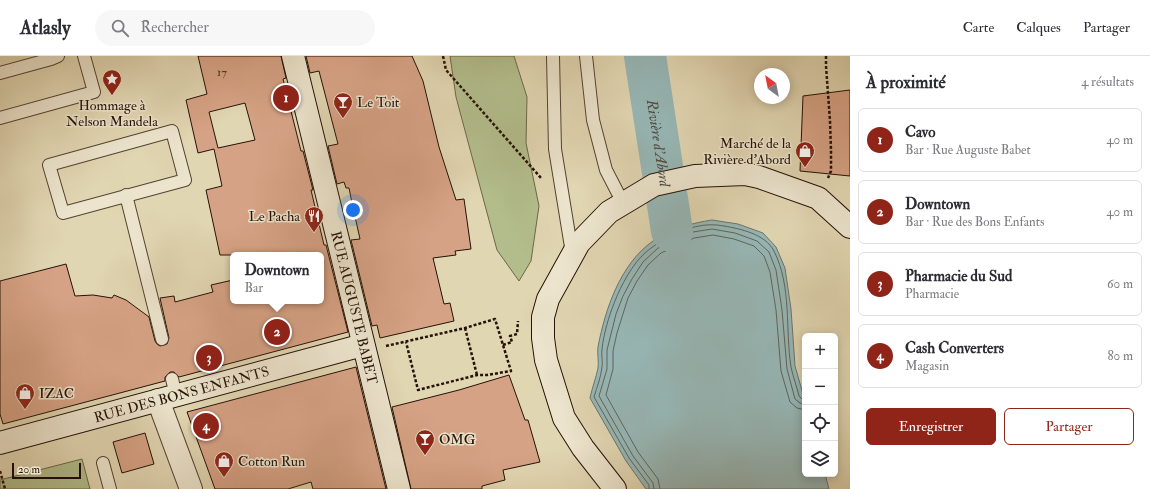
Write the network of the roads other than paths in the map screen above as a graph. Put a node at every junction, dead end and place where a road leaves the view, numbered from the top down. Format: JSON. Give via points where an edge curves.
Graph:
{"nodes":[{"id":1,"x":58,"y":56,"type":"edge"},
{"id":2,"x":84,"y":56,"type":"edge"},
{"id":3,"x":293,"y":56,"type":"edge"},
{"id":4,"x":553,"y":56,"type":"edge"},
{"id":5,"x":586,"y":56,"type":"edge"},
{"id":6,"x":0,"y":73,"type":"edge"},
{"id":7,"x":0,"y":118,"type":"edge"},
{"id":8,"x":126,"y":195,"type":"junction"},
{"id":9,"x":623,"y":203,"type":"junction"},
{"id":10,"x":847,"y":223,"type":"edge"},
{"id":11,"x":572,"y":255,"type":"junction"},
{"id":12,"x":162,"y":339,"type":"dead end"},
{"id":13,"x":373,"y":346,"type":"junction"},
{"id":14,"x":168,"y":391,"type":"junction"},
{"id":15,"x":0,"y":443,"type":"edge"},
{"id":16,"x":103,"y":463,"type":"dead end"},
{"id":17,"x":110,"y":489,"type":"edge"},
{"id":18,"x":191,"y":489,"type":"edge"},
{"id":19,"x":398,"y":489,"type":"edge"},
{"id":20,"x":615,"y":489,"type":"edge"}],
"edges":[{"from":1,"to":6,"type":"lane"},
{"from":2,"to":7,"type":"lane","via":[[94,92]]},
{"from":3,"to":13,"type":"street","name":"RUE AUGUSTE BABET"},
{"from":4,"to":11,"type":"lane","via":[[555,149]]},
{"from":5,"to":9,"type":"lane","via":[[593,120],[606,170]]},
{"from":8,"to":8,"type":"lane","via":[[185,180],[172,131],[49,165],[62,213]]},
{"from":8,"to":12,"type":"lane"},
{"from":9,"to":10,"type":"street","via":[[654,185],[695,176],[745,174],[818,198]]},
{"from":9,"to":11,"type":"street","via":[[609,212]]},
{"from":11,"to":20,"type":"street","via":[[548,299],[543,317],[546,360],[564,418],[583,448]]},
{"from":13,"to":14,"type":"street","name":"RUE DES BONS ENFANTS"},
{"from":13,"to":19,"type":"street","name":"RUE AUGUSTE BABET"},
{"from":14,"to":15,"type":"street","name":"RUE DES BONS ENFANTS"},
{"from":14,"to":18,"type":"street"},
{"from":16,"to":17,"type":"lane"}]}
